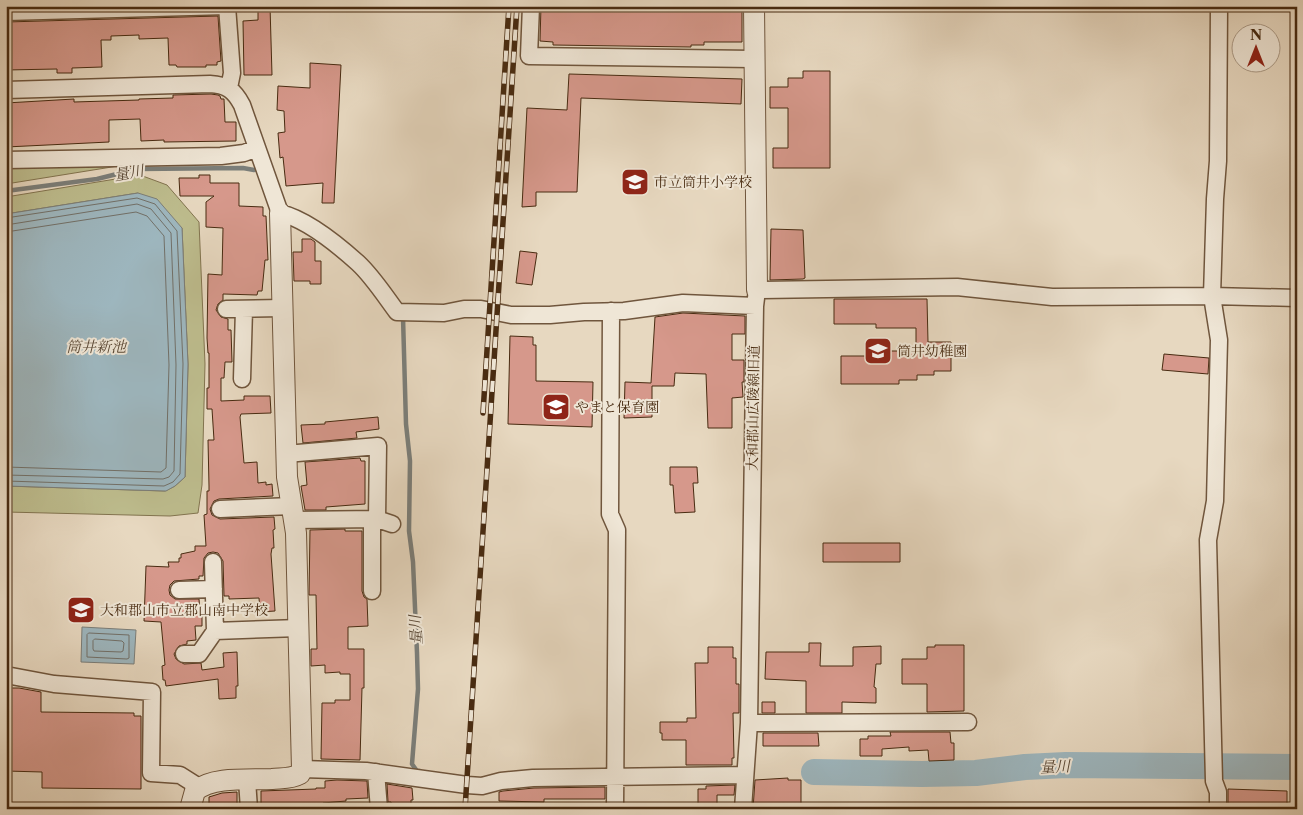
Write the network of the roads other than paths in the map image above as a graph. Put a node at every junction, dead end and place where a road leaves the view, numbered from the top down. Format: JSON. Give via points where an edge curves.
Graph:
{"nodes":[{"id":1,"x":227,"y":6,"type":"edge"},
{"id":2,"x":532,"y":6,"type":"edge"},
{"id":3,"x":754,"y":6,"type":"edge"},
{"id":4,"x":1219,"y":6,"type":"edge"},
{"id":5,"x":6,"y":12,"type":"edge"},
{"id":6,"x":754,"y":59,"type":"junction"},
{"id":7,"x":229,"y":88,"type":"junction"},
{"id":8,"x":6,"y":90,"type":"edge"},
{"id":9,"x":257,"y":148,"type":"junction"},
{"id":10,"x":6,"y":160,"type":"edge"},
{"id":11,"x":280,"y":214,"type":"junction"},
{"id":12,"x":1212,"y":296,"type":"junction"},
{"id":13,"x":756,"y":298,"type":"junction"},
{"id":14,"x":1297,"y":298,"type":"edge"},
{"id":15,"x":282,"y":308,"type":"junction"},
{"id":16,"x":226,"y":309,"type":"dead end"},
{"id":17,"x":244,"y":309,"type":"junction"},
{"id":18,"x":611,"y":311,"type":"junction"},
{"id":19,"x":242,"y":380,"type":"dead end"},
{"id":20,"x":286,"y":454,"type":"junction"},
{"id":21,"x":220,"y":509,"type":"dead end"},
{"id":22,"x":293,"y":513,"type":"junction"},
{"id":23,"x":380,"y":520,"type":"junction"},
{"id":24,"x":212,"y":562,"type":"dead end"},
{"id":25,"x":214,"y":589,"type":"junction"},
{"id":26,"x":179,"y":590,"type":"dead end"},
{"id":27,"x":372,"y":591,"type":"dead end"},
{"id":28,"x":299,"y":628,"type":"junction"},
{"id":29,"x":215,"y":631,"type":"junction"},
{"id":30,"x":184,"y":654,"type":"dead end"},
{"id":31,"x":6,"y":675,"type":"edge"},
{"id":32,"x":968,"y":722,"type":"dead end"},
{"id":33,"x":749,"y":724,"type":"junction"},
{"id":34,"x":302,"y":769,"type":"junction"},
{"id":35,"x":376,"y":772,"type":"junction"},
{"id":36,"x":615,"y":774,"type":"junction"},
{"id":37,"x":745,"y":775,"type":"junction"},
{"id":38,"x":247,"y":780,"type":"junction"},
{"id":39,"x":199,"y":787,"type":"junction"},
{"id":40,"x":190,"y":809,"type":"edge"},
{"id":41,"x":249,"y":809,"type":"edge"},
{"id":42,"x":379,"y":809,"type":"edge"},
{"id":43,"x":615,"y":809,"type":"edge"},
{"id":44,"x":744,"y":809,"type":"edge"},
{"id":45,"x":1218,"y":809,"type":"edge"}],
"edges":[{"from":1,"to":5,"type":"street"},
{"from":1,"to":7,"type":"street","via":[[232,73]]},
{"from":2,"to":6,"type":"street","via":[[529,56]]},
{"from":3,"to":6,"type":"street","name":"大和郡山広陵線旧道"},
{"from":4,"to":12,"type":"street","via":[[1218,161]]},
{"from":6,"to":13,"type":"street","name":"大和郡山広陵線旧道"},
{"from":7,"to":8,"type":"street","via":[[210,84]]},
{"from":7,"to":9,"type":"street","via":[[242,105]]},
{"from":9,"to":10,"type":"street","via":[[244,154],[221,156]]},
{"from":9,"to":11,"type":"street"},
{"from":11,"to":15,"type":"street"},
{"from":11,"to":18,"type":"street","via":[[292,216],[358,263],[397,312],[444,313],[480,309],[511,315],[550,316]]},
{"from":12,"to":13,"type":"street","via":[[1052,297],[957,287]]},
{"from":12,"to":14,"type":"street"},
{"from":12,"to":45,"type":"street","via":[[1219,340],[1215,501],[1208,540],[1214,781]]},
{"from":13,"to":18,"type":"street"},
{"from":13,"to":33,"type":"street","name":"大和郡山広陵線旧道"},
{"from":15,"to":17,"type":"street"},
{"from":15,"to":20,"type":"street"},
{"from":16,"to":17,"type":"street"},
{"from":17,"to":19,"type":"street"},
{"from":18,"to":36,"type":"street","via":[[610,514],[617,530]]},
{"from":20,"to":22,"type":"street"},
{"from":20,"to":23,"type":"street","via":[[378,446]]},
{"from":21,"to":22,"type":"street"},
{"from":22,"to":23,"type":"street"},
{"from":22,"to":28,"type":"street"},
{"from":23,"to":27,"type":"street"},
{"from":24,"to":25,"type":"street"},
{"from":25,"to":26,"type":"street"},
{"from":25,"to":29,"type":"street"},
{"from":28,"to":29,"type":"street"},
{"from":28,"to":34,"type":"street"},
{"from":29,"to":30,"type":"street","via":[[199,654]]},
{"from":31,"to":39,"type":"street","via":[[54,684],[152,692],[151,773],[180,775]]},
{"from":32,"to":33,"type":"street"},
{"from":33,"to":37,"type":"street","name":"大和郡山広陵線旧道"},
{"from":34,"to":35,"type":"street"},
{"from":34,"to":38,"type":"street","via":[[295,776]]},
{"from":35,"to":36,"type":"street","via":[[482,786],[516,779]]},
{"from":35,"to":42,"type":"street"},
{"from":36,"to":37,"type":"street"},
{"from":36,"to":43,"type":"street"},
{"from":37,"to":44,"type":"street","name":"大和郡山広陵線旧道"},
{"from":38,"to":39,"type":"street","via":[[211,782]]},
{"from":38,"to":41,"type":"street"},
{"from":39,"to":40,"type":"street","via":[[192,796]]}]}
